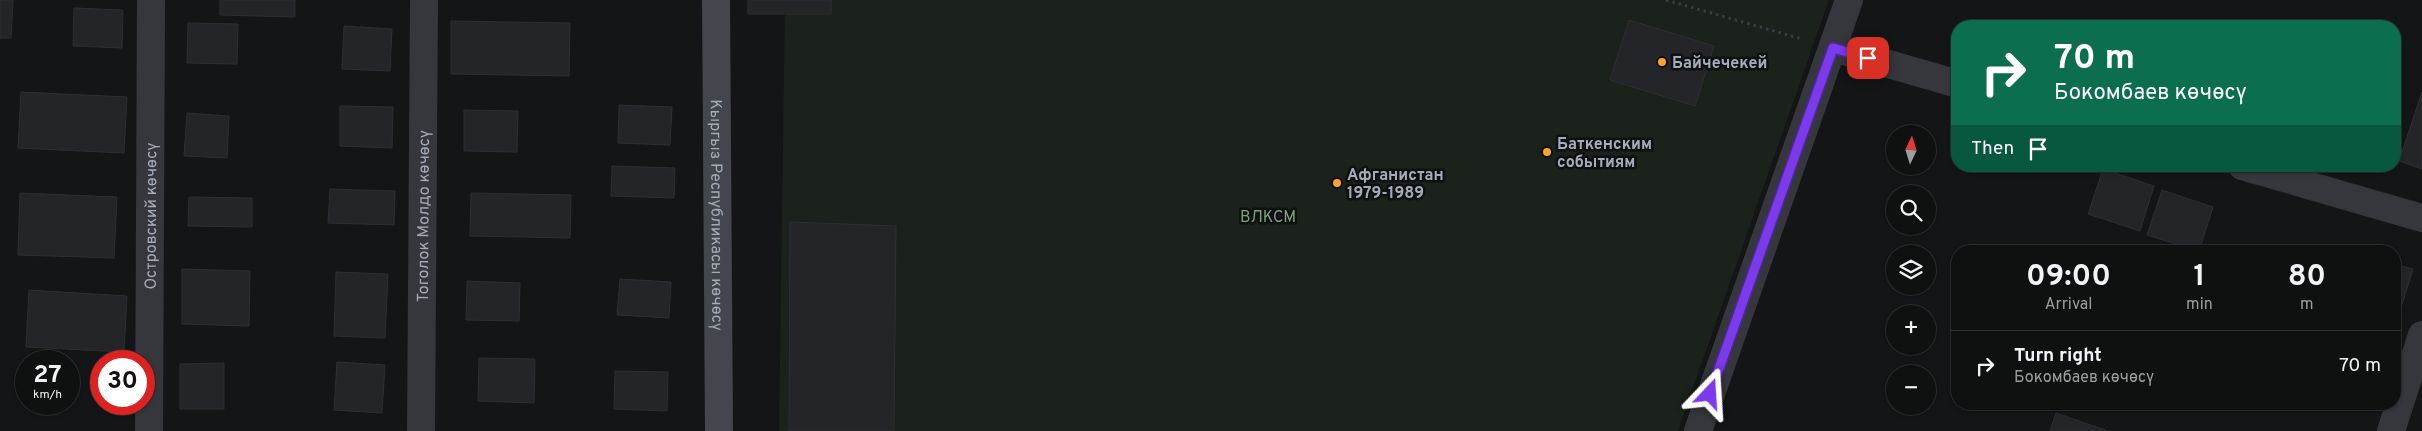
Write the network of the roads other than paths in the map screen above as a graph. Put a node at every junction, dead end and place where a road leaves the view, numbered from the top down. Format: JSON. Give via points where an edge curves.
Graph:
{"nodes":[{"id":1,"x":151,"y":0,"type":"edge"},
{"id":2,"x":424,"y":0,"type":"edge"},
{"id":3,"x":716,"y":0,"type":"edge"},
{"id":4,"x":1849,"y":0,"type":"edge"},
{"id":5,"x":1833,"y":48,"type":"junction"},
{"id":6,"x":1951,"y":82,"type":"edge"},
{"id":7,"x":2263,"y":172,"type":"edge"},
{"id":8,"x":2422,"y":218,"type":"edge"},
{"id":9,"x":2422,"y":335,"type":"edge"},
{"id":10,"x":2401,"y":400,"type":"edge"},
{"id":11,"x":2398,"y":410,"type":"edge"},
{"id":12,"x":149,"y":431,"type":"edge"},
{"id":13,"x":421,"y":431,"type":"edge"},
{"id":14,"x":720,"y":431,"type":"edge"},
{"id":15,"x":1698,"y":431,"type":"edge"},
{"id":16,"x":2391,"y":431,"type":"edge"}],
"edges":[{"from":1,"to":12,"type":"street","name":"Островский көчөсү"},
{"from":2,"to":13,"type":"street","name":"Тоголок Молдо көчөсү"},
{"from":3,"to":14,"type":"main road","name":"Кыргыз Республикасы көчөсү"},
{"from":4,"to":5,"type":"street"},
{"from":5,"to":6,"type":"street"},
{"from":5,"to":15,"type":"street"},
{"from":7,"to":8,"type":"street"},
{"from":9,"to":10,"type":"street"},
{"from":11,"to":16,"type":"street"}]}
